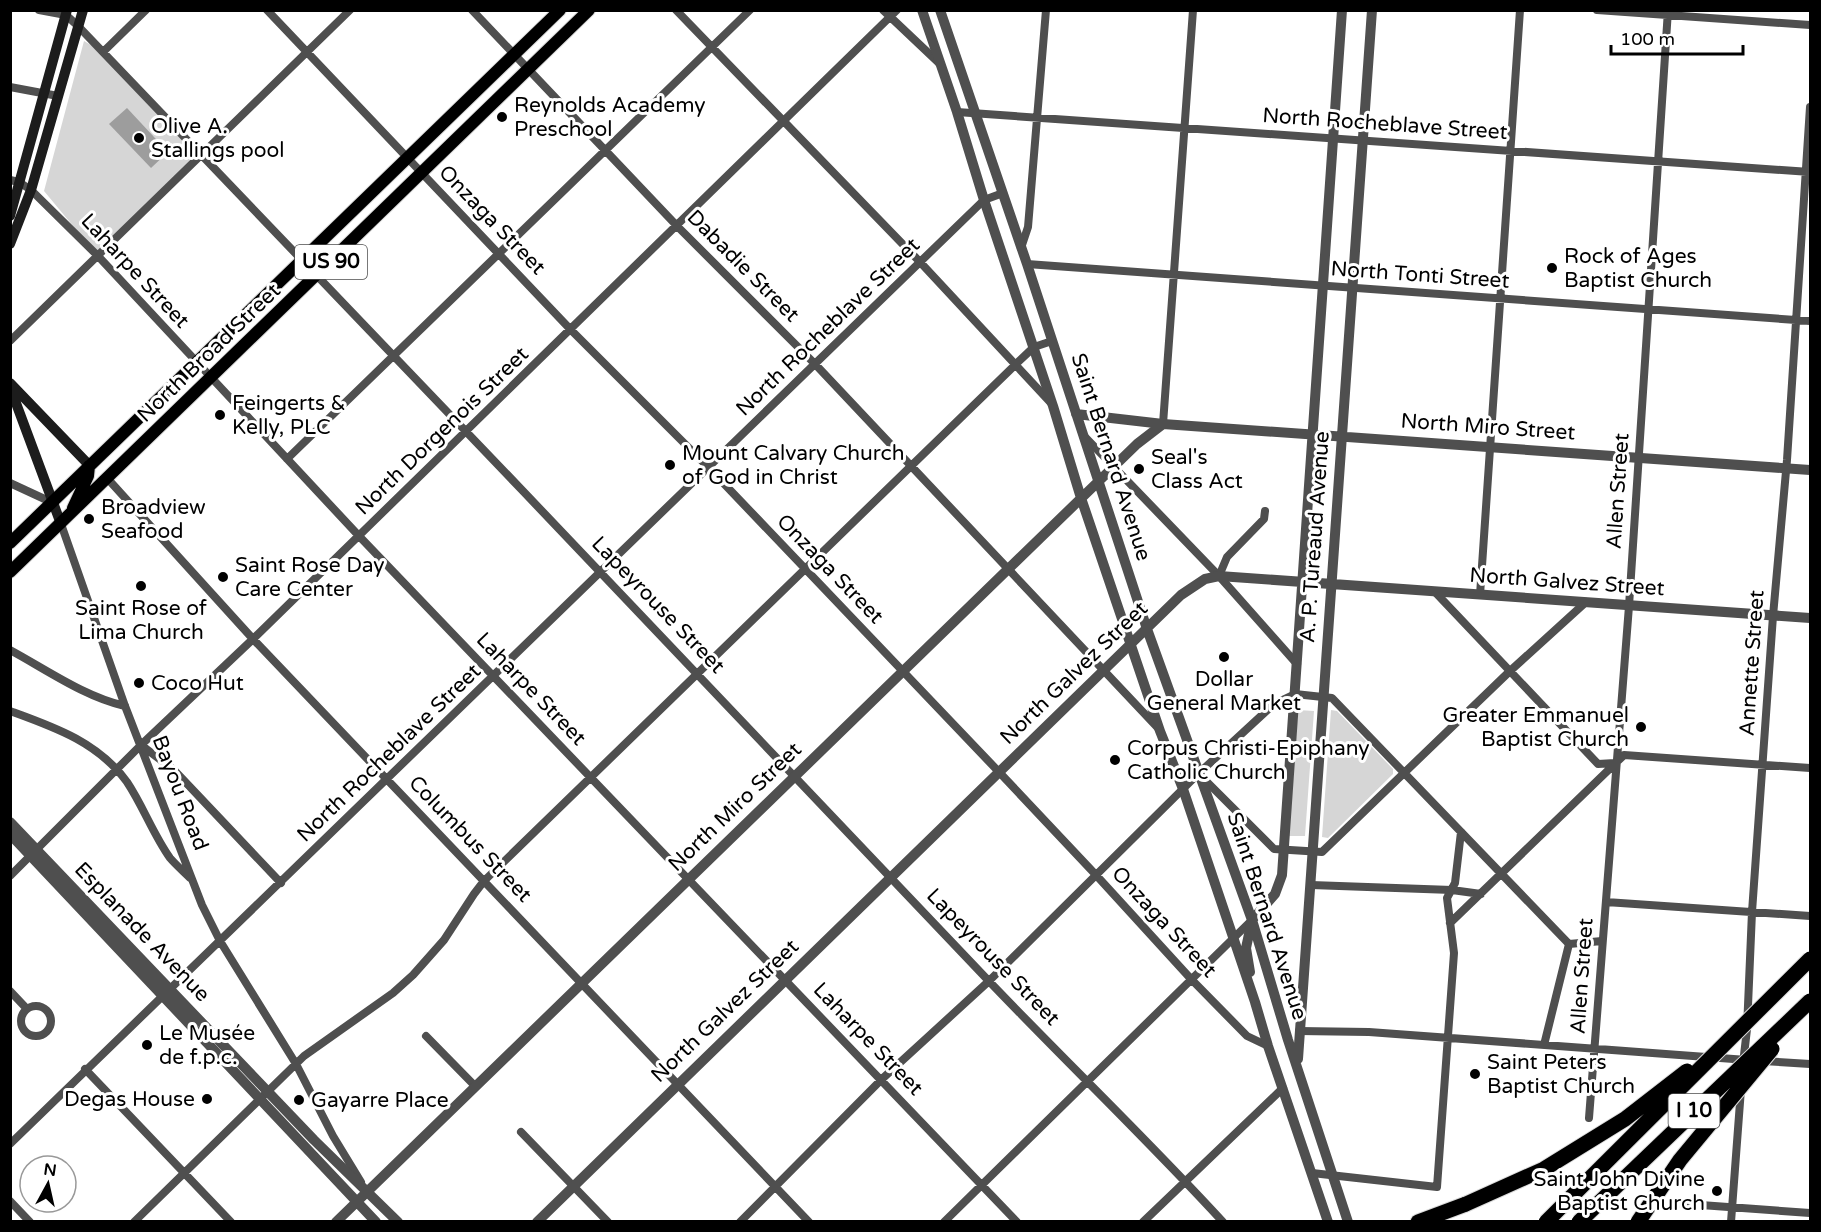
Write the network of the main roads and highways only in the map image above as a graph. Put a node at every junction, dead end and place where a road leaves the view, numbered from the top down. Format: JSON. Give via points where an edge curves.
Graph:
{"nodes":[{"id":1,"x":83,"y":10,"type":"edge"},
{"id":2,"x":560,"y":10,"type":"edge"},
{"id":3,"x":589,"y":10,"type":"edge"},
{"id":4,"x":66,"y":13,"type":"edge"},
{"id":5,"x":15,"y":182,"type":"edge"},
{"id":6,"x":10,"y":216,"type":"edge"},
{"id":7,"x":10,"y":244,"type":"edge"},
{"id":8,"x":10,"y":385,"type":"edge"},
{"id":9,"x":89,"y":465,"type":"junction"},
{"id":10,"x":51,"y":502,"type":"junction"},
{"id":11,"x":72,"y":512,"type":"junction"},
{"id":12,"x":61,"y":524,"type":"junction"},
{"id":13,"x":10,"y":543,"type":"edge"},
{"id":14,"x":10,"y":572,"type":"edge"},
{"id":15,"x":1810,"y":959,"type":"edge"},
{"id":16,"x":1810,"y":1002,"type":"edge"},
{"id":17,"x":1736,"y":1031,"type":"junction"},
{"id":18,"x":1418,"y":1221,"type":"edge"},
{"id":19,"x":1546,"y":1221,"type":"edge"},
{"id":20,"x":1579,"y":1221,"type":"edge"},
{"id":21,"x":1638,"y":1221,"type":"edge"}],
"edges":[{"from":1,"to":7,"type":"main road","via":[[31,190]]},
{"from":2,"to":9,"type":"main road","name":"North Broad Street","number":"US 90"},
{"from":3,"to":11,"type":"main road","name":"North Broad Street","number":"US 90"},
{"from":4,"to":5,"type":"main road","via":[[45,94]]},
{"from":5,"to":6,"type":"main road"},
{"from":8,"to":9,"type":"main road"},
{"from":8,"to":10,"type":"main road","name":"Bayou Road"},
{"from":9,"to":10,"type":"main road","name":"North Broad Street","number":"US 90"},
{"from":9,"to":11,"type":"main road"},
{"from":10,"to":12,"type":"main road","name":"Bayou Road"},
{"from":10,"to":13,"type":"main road","name":"North Broad Street","number":"US 90"},
{"from":11,"to":12,"type":"main road","name":"North Broad Street","number":"US 90"},
{"from":12,"to":14,"type":"main road","name":"North Broad Street","number":"US 90"},
{"from":15,"to":17,"type":"highway","number":"I 10","bridge":true},
{"from":16,"to":20,"type":"highway","number":"I 10","bridge":true},
{"from":16,"to":21,"type":"highway","bridge":true,"via":[[1693,1143]]},
{"from":17,"to":18,"type":"highway","bridge":true,"via":[[1624,1119],[1544,1169]]},
{"from":17,"to":19,"type":"highway","number":"I 10","bridge":true}]}
